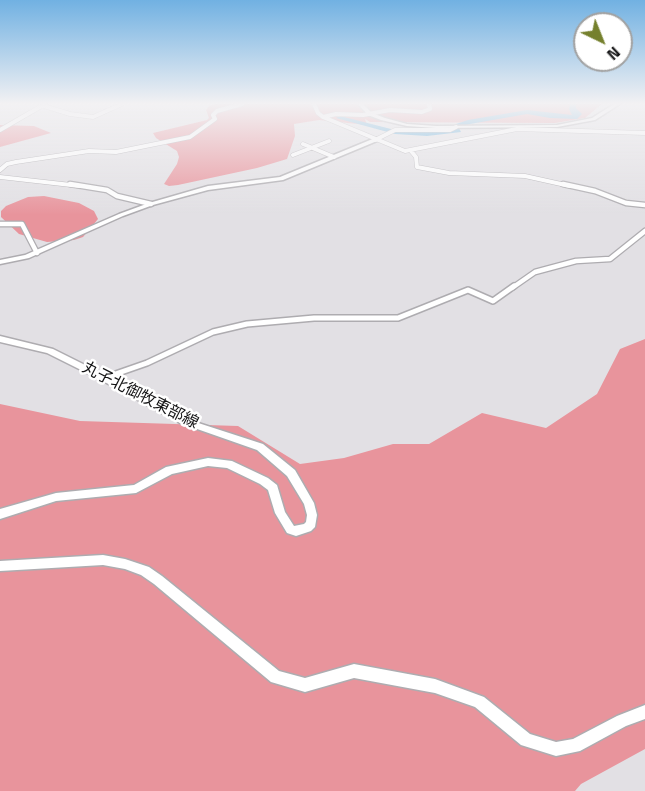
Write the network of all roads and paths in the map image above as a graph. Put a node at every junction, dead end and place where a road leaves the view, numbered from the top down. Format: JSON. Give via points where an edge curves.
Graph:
{"nodes":[{"id":1,"x":171,"y":141,"type":"edge"},
{"id":2,"x":329,"y":141,"type":"dead end"},
{"id":3,"x":373,"y":141,"type":"edge"},
{"id":4,"x":377,"y":141,"type":"edge"},
{"id":5,"x":451,"y":141,"type":"edge"},
{"id":6,"x":303,"y":144,"type":"dead end"},
{"id":7,"x":312,"y":148,"type":"junction"},
{"id":8,"x":411,"y":151,"type":"junction"},
{"id":9,"x":293,"y":155,"type":"dead end"},
{"id":10,"x":334,"y":157,"type":"junction"},
{"id":11,"x":0,"y":170,"type":"edge"},
{"id":12,"x":0,"y":177,"type":"edge"},
{"id":13,"x":151,"y":204,"type":"junction"},
{"id":14,"x":645,"y":206,"type":"edge"},
{"id":15,"x":0,"y":224,"type":"edge"},
{"id":16,"x":645,"y":231,"type":"edge"},
{"id":17,"x":37,"y":253,"type":"junction"},
{"id":18,"x":0,"y":262,"type":"edge"},
{"id":19,"x":0,"y":339,"type":"edge"},
{"id":20,"x":104,"y":378,"type":"junction"},
{"id":21,"x":0,"y":514,"type":"edge"},
{"id":22,"x":0,"y":566,"type":"edge"},
{"id":23,"x":645,"y":712,"type":"edge"}],
"edges":[{"from":1,"to":11,"type":"street","via":[[116,152],[89,151],[16,162]]},
{"from":2,"to":7,"type":"street"},
{"from":3,"to":10,"type":"street"},
{"from":4,"to":8,"type":"street"},
{"from":5,"to":8,"type":"street"},
{"from":6,"to":7,"type":"street"},
{"from":7,"to":9,"type":"street"},
{"from":7,"to":10,"type":"street"},
{"from":8,"to":14,"type":"street","via":[[417,167],[449,173],[525,176]]},
{"from":10,"to":13,"type":"street","via":[[281,179],[208,188]]},
{"from":12,"to":13,"type":"street","via":[[107,190]]},
{"from":13,"to":17,"type":"street"},
{"from":15,"to":17,"type":"street","via":[[22,224]]},
{"from":16,"to":20,"type":"street","via":[[610,259],[576,261],[535,272],[493,301],[468,290],[398,318],[314,318],[247,324],[213,332]]},
{"from":17,"to":18,"type":"street"},
{"from":19,"to":20,"type":"street","name":"丸子北御牧東部線","via":[[50,351]]},
{"from":20,"to":21,"type":"street","name":"丸子北御牧東部線","via":[[183,421],[269,452],[299,486],[312,515],[311,524],[291,530],[280,513],[273,488],[237,467],[208,462],[170,470],[136,489],[56,497]]},
{"from":22,"to":23,"type":"street","via":[[103,560],[125,564],[158,580],[276,677],[305,684],[354,671],[435,686],[479,702],[526,740],[556,749],[575,746]]}]}
